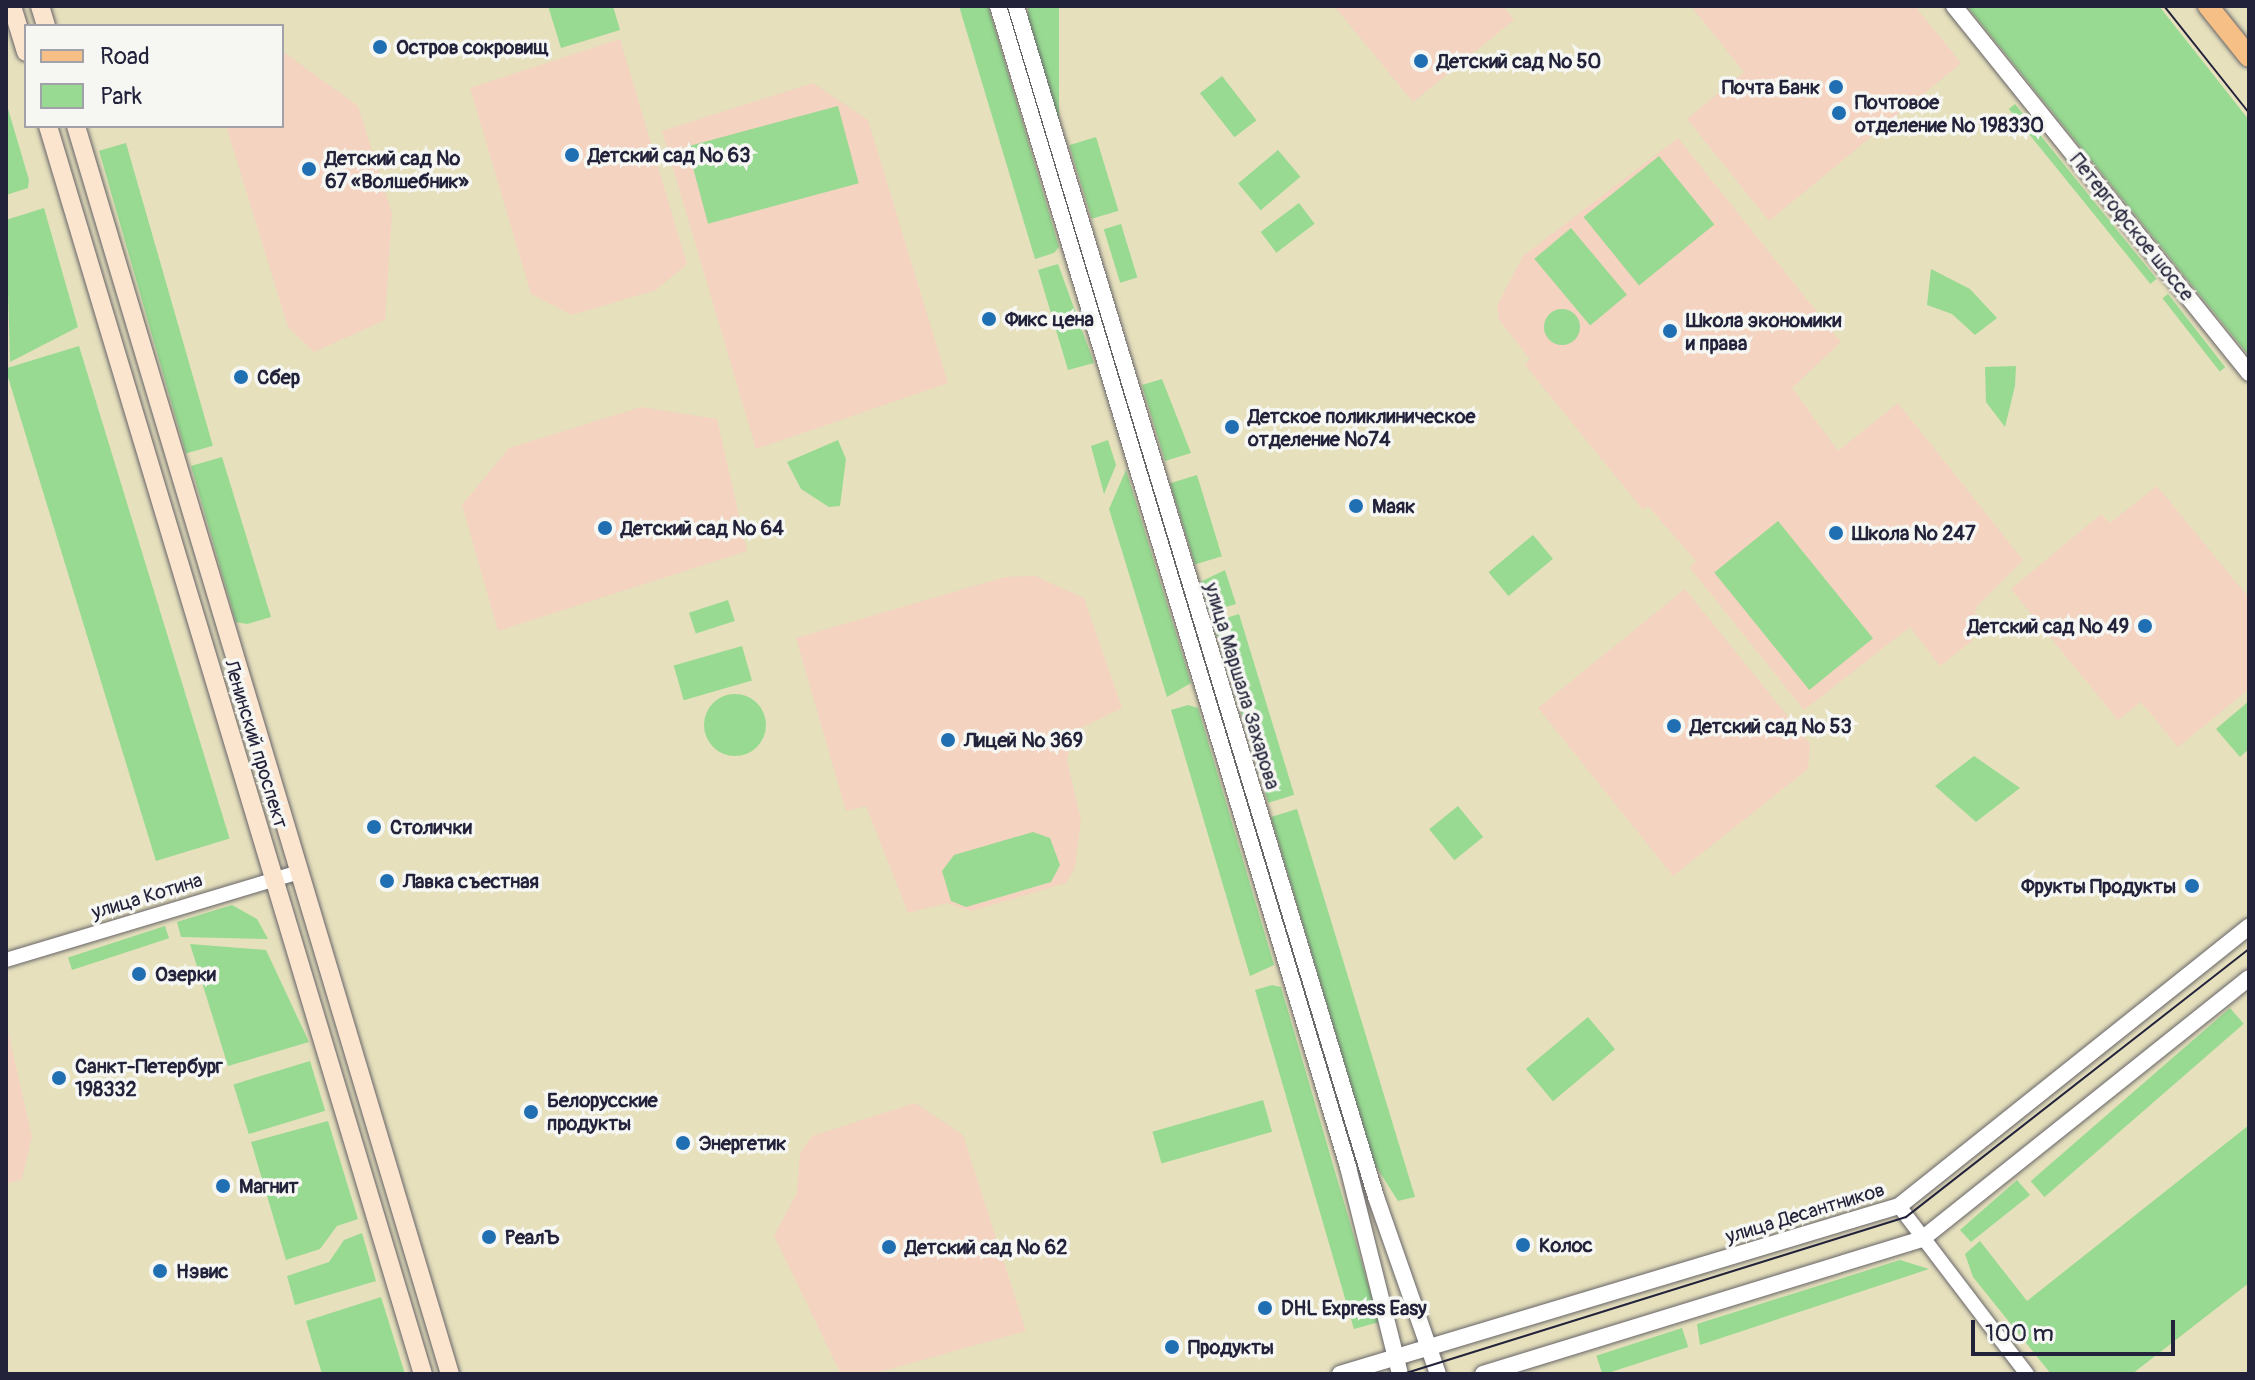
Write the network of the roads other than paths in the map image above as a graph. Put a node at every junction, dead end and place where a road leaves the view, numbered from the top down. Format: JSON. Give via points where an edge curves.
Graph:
{"nodes":[{"id":1,"x":12,"y":6,"type":"edge"},
{"id":2,"x":998,"y":6,"type":"edge"},
{"id":3,"x":1016,"y":6,"type":"edge"},
{"id":4,"x":1954,"y":6,"type":"edge"},
{"id":5,"x":2208,"y":6,"type":"edge"},
{"id":6,"x":2226,"y":6,"type":"edge"},
{"id":7,"x":2249,"y":35,"type":"edge"},
{"id":8,"x":24,"y":45,"type":"edge"},
{"id":9,"x":2249,"y":57,"type":"edge"},
{"id":10,"x":49,"y":128,"type":"edge"},
{"id":11,"x":77,"y":128,"type":"edge"},
{"id":12,"x":2249,"y":373,"type":"edge"},
{"id":13,"x":300,"y":872,"type":"junction"},
{"id":14,"x":275,"y":879,"type":"junction"},
{"id":15,"x":2249,"y":927,"type":"edge"},
{"id":16,"x":6,"y":960,"type":"edge"},
{"id":17,"x":2249,"y":978,"type":"edge"},
{"id":18,"x":1899,"y":1206,"type":"junction"},
{"id":19,"x":1922,"y":1239,"type":"junction"},
{"id":20,"x":1429,"y":1347,"type":"junction"},
{"id":21,"x":1396,"y":1357,"type":"junction"},
{"id":22,"x":423,"y":1374,"type":"edge"},
{"id":23,"x":450,"y":1374,"type":"edge"},
{"id":24,"x":1340,"y":1374,"type":"edge"},
{"id":25,"x":1400,"y":1374,"type":"edge"},
{"id":26,"x":1438,"y":1374,"type":"edge"},
{"id":27,"x":1483,"y":1374,"type":"edge"},
{"id":28,"x":2027,"y":1374,"type":"edge"}],
"edges":[{"from":1,"to":8,"type":"main road"},
{"from":2,"to":21,"type":"street","name":"улица Маршала Захарова","via":[[1344,1152]]},
{"from":3,"to":20,"type":"street","name":"улица Маршала Захарова","via":[[1376,1197]]},
{"from":4,"to":12,"type":"street","name":"Петергофское шоссе"},
{"from":5,"to":9,"type":"main road"},
{"from":6,"to":7,"type":"main road"},
{"from":10,"to":14,"type":"main road","name":"Ленинский проспект"},
{"from":11,"to":13,"type":"main road","name":"Ленинский проспект"},
{"from":13,"to":14,"type":"street","name":"улица Котина"},
{"from":13,"to":23,"type":"main road","name":"Ленинский проспект"},
{"from":14,"to":16,"type":"street","name":"улица Котина"},
{"from":14,"to":22,"type":"main road","name":"Ленинский проспект"},
{"from":15,"to":18,"type":"street","name":"улица Десантников"},
{"from":17,"to":19,"type":"street"},
{"from":18,"to":19,"type":"street"},
{"from":18,"to":20,"type":"street","name":"улица Десантников"},
{"from":19,"to":27,"type":"street"},
{"from":19,"to":28,"type":"street"},
{"from":20,"to":21,"type":"street","name":"улица Десантников"},
{"from":20,"to":26,"type":"street","name":"улица Маршала Захарова"},
{"from":21,"to":24,"type":"street","name":"улица Десантников"},
{"from":21,"to":25,"type":"street","name":"улица Маршала Захарова"}]}
